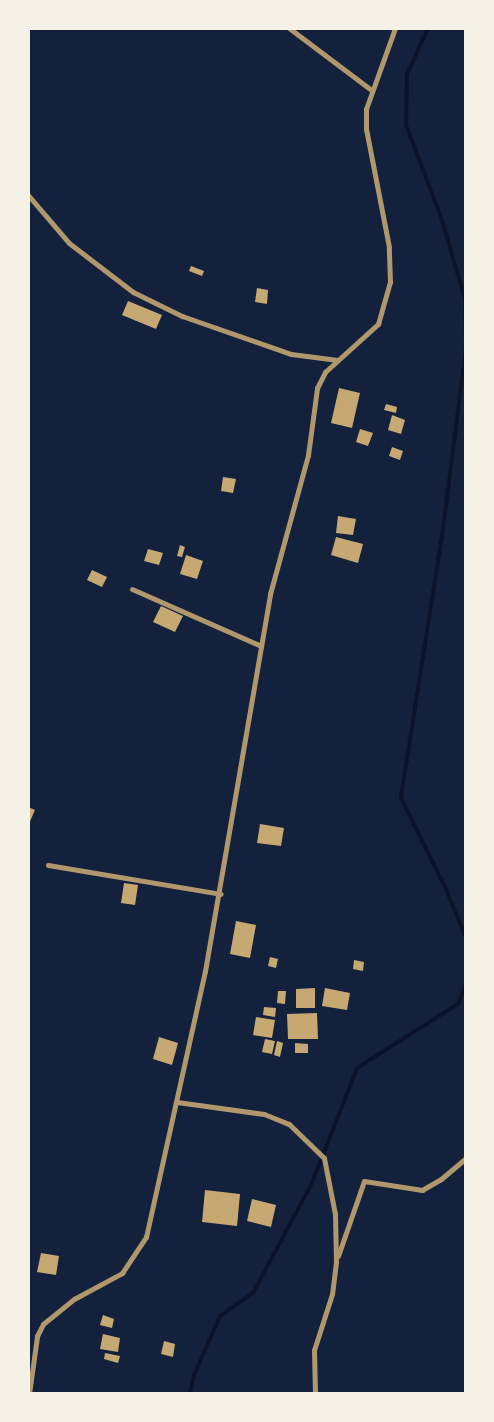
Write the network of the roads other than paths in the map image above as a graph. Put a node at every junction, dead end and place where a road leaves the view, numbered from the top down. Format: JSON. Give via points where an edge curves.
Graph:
{"nodes":[{"id":1,"x":290,"y":28,"type":"edge"},
{"id":2,"x":394,"y":28,"type":"edge"},
{"id":3,"x":370,"y":89,"type":"junction"},
{"id":4,"x":28,"y":195,"type":"edge"},
{"id":5,"x":338,"y":360,"type":"junction"},
{"id":6,"x":132,"y":589,"type":"dead end"},
{"id":7,"x":261,"y":646,"type":"junction"},
{"id":8,"x":48,"y":865,"type":"dead end"},
{"id":9,"x":221,"y":894,"type":"junction"},
{"id":10,"x":177,"y":1102,"type":"junction"},
{"id":11,"x":465,"y":1158,"type":"edge"},
{"id":12,"x":336,"y":1262,"type":"junction"},
{"id":13,"x":29,"y":1394,"type":"edge"},
{"id":14,"x":315,"y":1394,"type":"edge"}],
"edges":[{"from":1,"to":3,"type":"street"},
{"from":2,"to":3,"type":"street"},
{"from":3,"to":5,"type":"street","via":[[366,129],[389,247],[390,282],[378,324]]},
{"from":4,"to":5,"type":"street","via":[[69,243],[134,292],[182,316],[291,354]]},
{"from":5,"to":7,"type":"street","via":[[325,372],[317,388],[308,455],[286,526]]},
{"from":6,"to":7,"type":"street"},
{"from":7,"to":9,"type":"street"},
{"from":8,"to":9,"type":"street"},
{"from":9,"to":10,"type":"street"},
{"from":10,"to":12,"type":"street","via":[[264,1114],[289,1124],[312,1142],[324,1158],[330,1176]]},
{"from":10,"to":13,"type":"street","via":[[140,1250],[122,1273],[74,1299],[43,1324],[37,1336]]},
{"from":11,"to":12,"type":"street","via":[[422,1190],[364,1181]]},
{"from":12,"to":14,"type":"street","via":[[333,1294],[314,1350]]}]}
